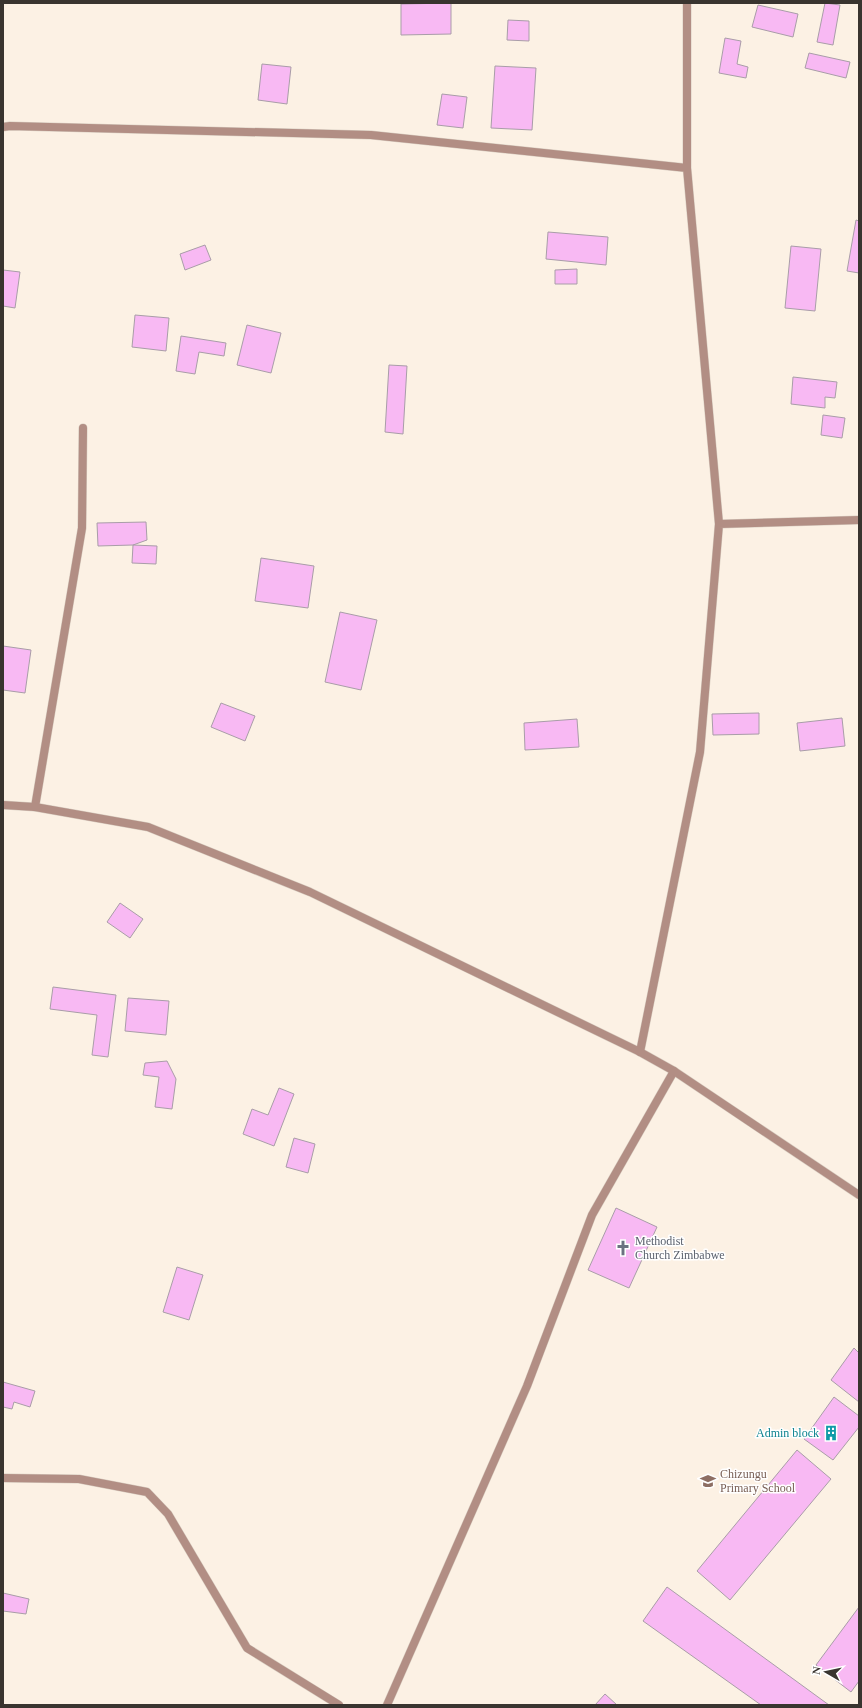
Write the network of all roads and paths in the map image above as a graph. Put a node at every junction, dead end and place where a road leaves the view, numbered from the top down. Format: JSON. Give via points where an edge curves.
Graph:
{"nodes":[{"id":1,"x":687,"y":3,"type":"edge"},
{"id":2,"x":3,"y":127,"type":"edge"},
{"id":3,"x":687,"y":168,"type":"junction"},
{"id":4,"x":83,"y":428,"type":"dead end"},
{"id":5,"x":859,"y":520,"type":"edge"},
{"id":6,"x":718,"y":524,"type":"junction"},
{"id":7,"x":3,"y":805,"type":"edge"},
{"id":8,"x":35,"y":807,"type":"junction"},
{"id":9,"x":640,"y":1052,"type":"junction"},
{"id":10,"x":674,"y":1072,"type":"junction"},
{"id":11,"x":859,"y":1195,"type":"edge"},
{"id":12,"x":3,"y":1478,"type":"edge"},
{"id":13,"x":339,"y":1705,"type":"edge"},
{"id":14,"x":387,"y":1705,"type":"edge"}],
"edges":[{"from":1,"to":3,"type":"street"},
{"from":2,"to":3,"type":"street","via":[[371,135]]},
{"from":3,"to":6,"type":"street"},
{"from":4,"to":8,"type":"street","via":[[82,528]]},
{"from":5,"to":6,"type":"street"},
{"from":6,"to":9,"type":"street","via":[[700,752]]},
{"from":7,"to":8,"type":"street"},
{"from":8,"to":9,"type":"street","via":[[148,827],[303,889]]},
{"from":9,"to":10,"type":"street"},
{"from":10,"to":11,"type":"street"},
{"from":10,"to":14,"type":"street","via":[[592,1215],[527,1386]]},
{"from":12,"to":13,"type":"street","via":[[79,1479],[147,1492],[168,1514],[247,1648]]}]}
